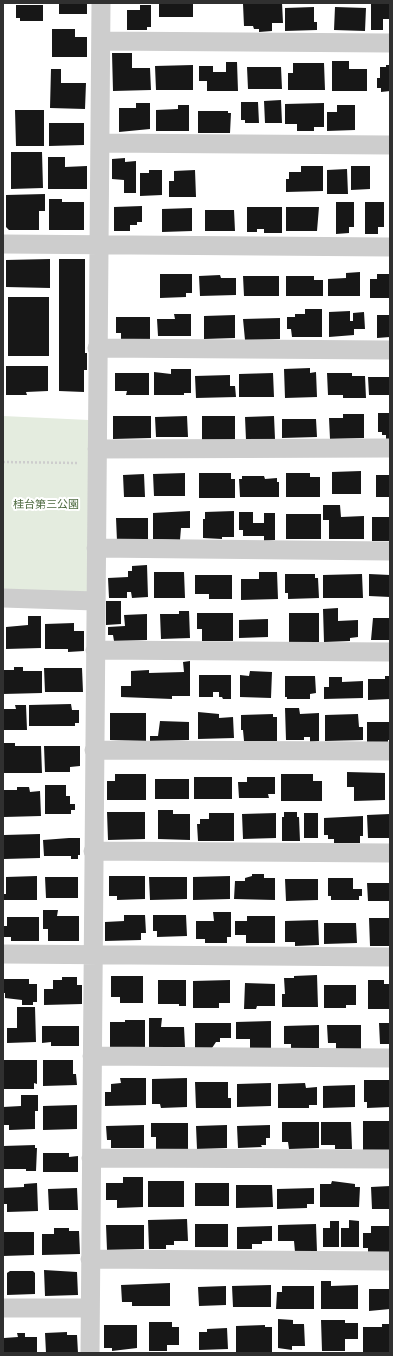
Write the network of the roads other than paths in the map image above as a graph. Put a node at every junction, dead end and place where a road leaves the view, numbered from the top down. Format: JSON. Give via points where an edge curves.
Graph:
{"nodes":[{"id":1,"x":101,"y":3,"type":"edge"},
{"id":2,"x":101,"y":42,"type":"junction"},
{"id":3,"x":390,"y":43,"type":"edge"},
{"id":4,"x":100,"y":144,"type":"junction"},
{"id":5,"x":390,"y":145,"type":"edge"},
{"id":6,"x":3,"y":244,"type":"edge"},
{"id":7,"x":98,"y":245,"type":"junction"},
{"id":8,"x":390,"y":246,"type":"edge"},
{"id":9,"x":98,"y":348,"type":"junction"},
{"id":10,"x":390,"y":350,"type":"edge"},
{"id":11,"x":390,"y":448,"type":"edge"},
{"id":12,"x":97,"y":456,"type":"junction"},
{"id":13,"x":96,"y":548,"type":"junction"},
{"id":14,"x":390,"y":551,"type":"edge"},
{"id":15,"x":3,"y":598,"type":"edge"},
{"id":16,"x":95,"y":601,"type":"junction"},
{"id":17,"x":95,"y":650,"type":"junction"},
{"id":18,"x":390,"y":652,"type":"edge"},
{"id":19,"x":94,"y":750,"type":"junction"},
{"id":20,"x":390,"y":751,"type":"edge"},
{"id":21,"x":93,"y":851,"type":"junction"},
{"id":22,"x":390,"y":853,"type":"edge"},
{"id":23,"x":3,"y":954,"type":"edge"},
{"id":24,"x":93,"y":954,"type":"junction"},
{"id":25,"x":390,"y":956,"type":"edge"},
{"id":26,"x":92,"y":1056,"type":"junction"},
{"id":27,"x":390,"y":1058,"type":"edge"},
{"id":28,"x":91,"y":1158,"type":"junction"},
{"id":29,"x":390,"y":1159,"type":"edge"},
{"id":30,"x":90,"y":1259,"type":"junction"},
{"id":31,"x":390,"y":1261,"type":"edge"},
{"id":32,"x":3,"y":1308,"type":"edge"},
{"id":33,"x":90,"y":1308,"type":"junction"},
{"id":34,"x":90,"y":1353,"type":"edge"}],
"edges":[{"from":1,"to":2,"type":"street"},
{"from":2,"to":3,"type":"street"},
{"from":2,"to":4,"type":"street"},
{"from":4,"to":5,"type":"street"},
{"from":4,"to":7,"type":"street"},
{"from":6,"to":7,"type":"street"},
{"from":7,"to":8,"type":"street"},
{"from":7,"to":9,"type":"street"},
{"from":9,"to":10,"type":"street"},
{"from":9,"to":12,"type":"street"},
{"from":11,"to":12,"type":"street"},
{"from":12,"to":13,"type":"street"},
{"from":13,"to":14,"type":"street"},
{"from":13,"to":16,"type":"street"},
{"from":15,"to":16,"type":"street"},
{"from":16,"to":17,"type":"street"},
{"from":17,"to":18,"type":"street"},
{"from":17,"to":19,"type":"street"},
{"from":19,"to":20,"type":"street"},
{"from":19,"to":21,"type":"street"},
{"from":21,"to":22,"type":"street"},
{"from":21,"to":24,"type":"street"},
{"from":23,"to":24,"type":"street"},
{"from":24,"to":25,"type":"street"},
{"from":24,"to":26,"type":"street"},
{"from":26,"to":27,"type":"street"},
{"from":26,"to":28,"type":"street"},
{"from":28,"to":29,"type":"street"},
{"from":28,"to":30,"type":"street"},
{"from":30,"to":31,"type":"street"},
{"from":30,"to":33,"type":"street"},
{"from":32,"to":33,"type":"street"},
{"from":33,"to":34,"type":"street"}]}
